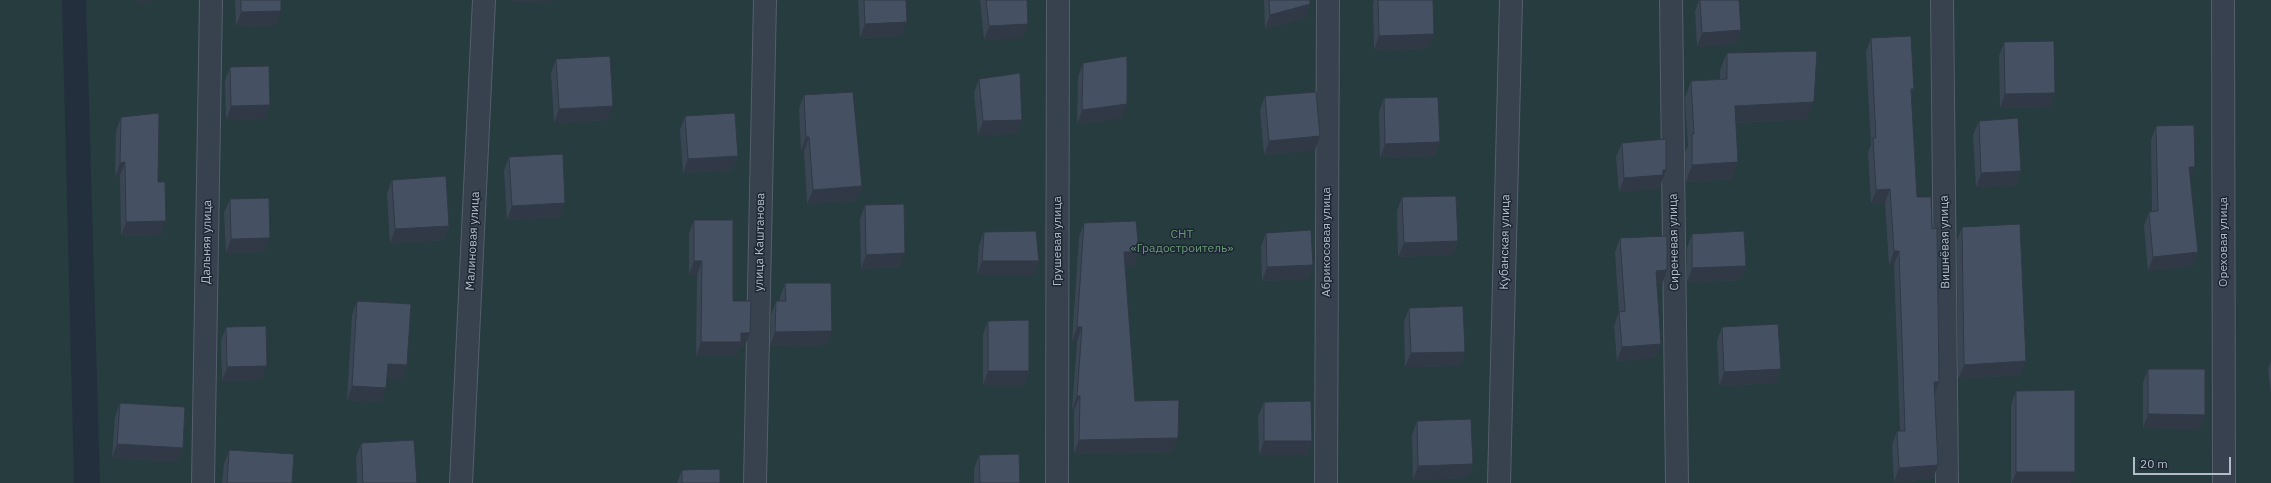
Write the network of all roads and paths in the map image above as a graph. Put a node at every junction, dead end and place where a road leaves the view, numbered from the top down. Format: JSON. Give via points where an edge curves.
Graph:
{"nodes":[{"id":1,"x":211,"y":0,"type":"edge"},
{"id":2,"x":484,"y":0,"type":"edge"},
{"id":3,"x":765,"y":0,"type":"edge"},
{"id":4,"x":1058,"y":0,"type":"edge"},
{"id":5,"x":1328,"y":0,"type":"edge"},
{"id":6,"x":1511,"y":0,"type":"edge"},
{"id":7,"x":1671,"y":0,"type":"edge"},
{"id":8,"x":1942,"y":0,"type":"edge"},
{"id":9,"x":2223,"y":0,"type":"edge"},
{"id":10,"x":203,"y":483,"type":"edge"},
{"id":11,"x":462,"y":483,"type":"edge"},
{"id":12,"x":755,"y":483,"type":"edge"},
{"id":13,"x":1057,"y":483,"type":"edge"},
{"id":14,"x":1326,"y":483,"type":"edge"},
{"id":15,"x":1499,"y":483,"type":"edge"},
{"id":16,"x":1677,"y":483,"type":"edge"},
{"id":17,"x":1947,"y":483,"type":"edge"},
{"id":18,"x":2224,"y":483,"type":"edge"}],
"edges":[{"from":1,"to":10,"type":"street","name":"Дальняя улица"},
{"from":2,"to":11,"type":"street","name":"Малиновая улица"},
{"from":3,"to":12,"type":"street","name":"улица Каштанова"},
{"from":4,"to":13,"type":"street","name":"Грушевая улица"},
{"from":5,"to":14,"type":"street","name":"Абрикосовая улица"},
{"from":6,"to":15,"type":"street","name":"Кубанская улица"},
{"from":7,"to":16,"type":"street","name":"Сиреневая улица"},
{"from":8,"to":17,"type":"street","name":"Вишнёвая улица"},
{"from":9,"to":18,"type":"street","name":"Ореховая улица"}]}
